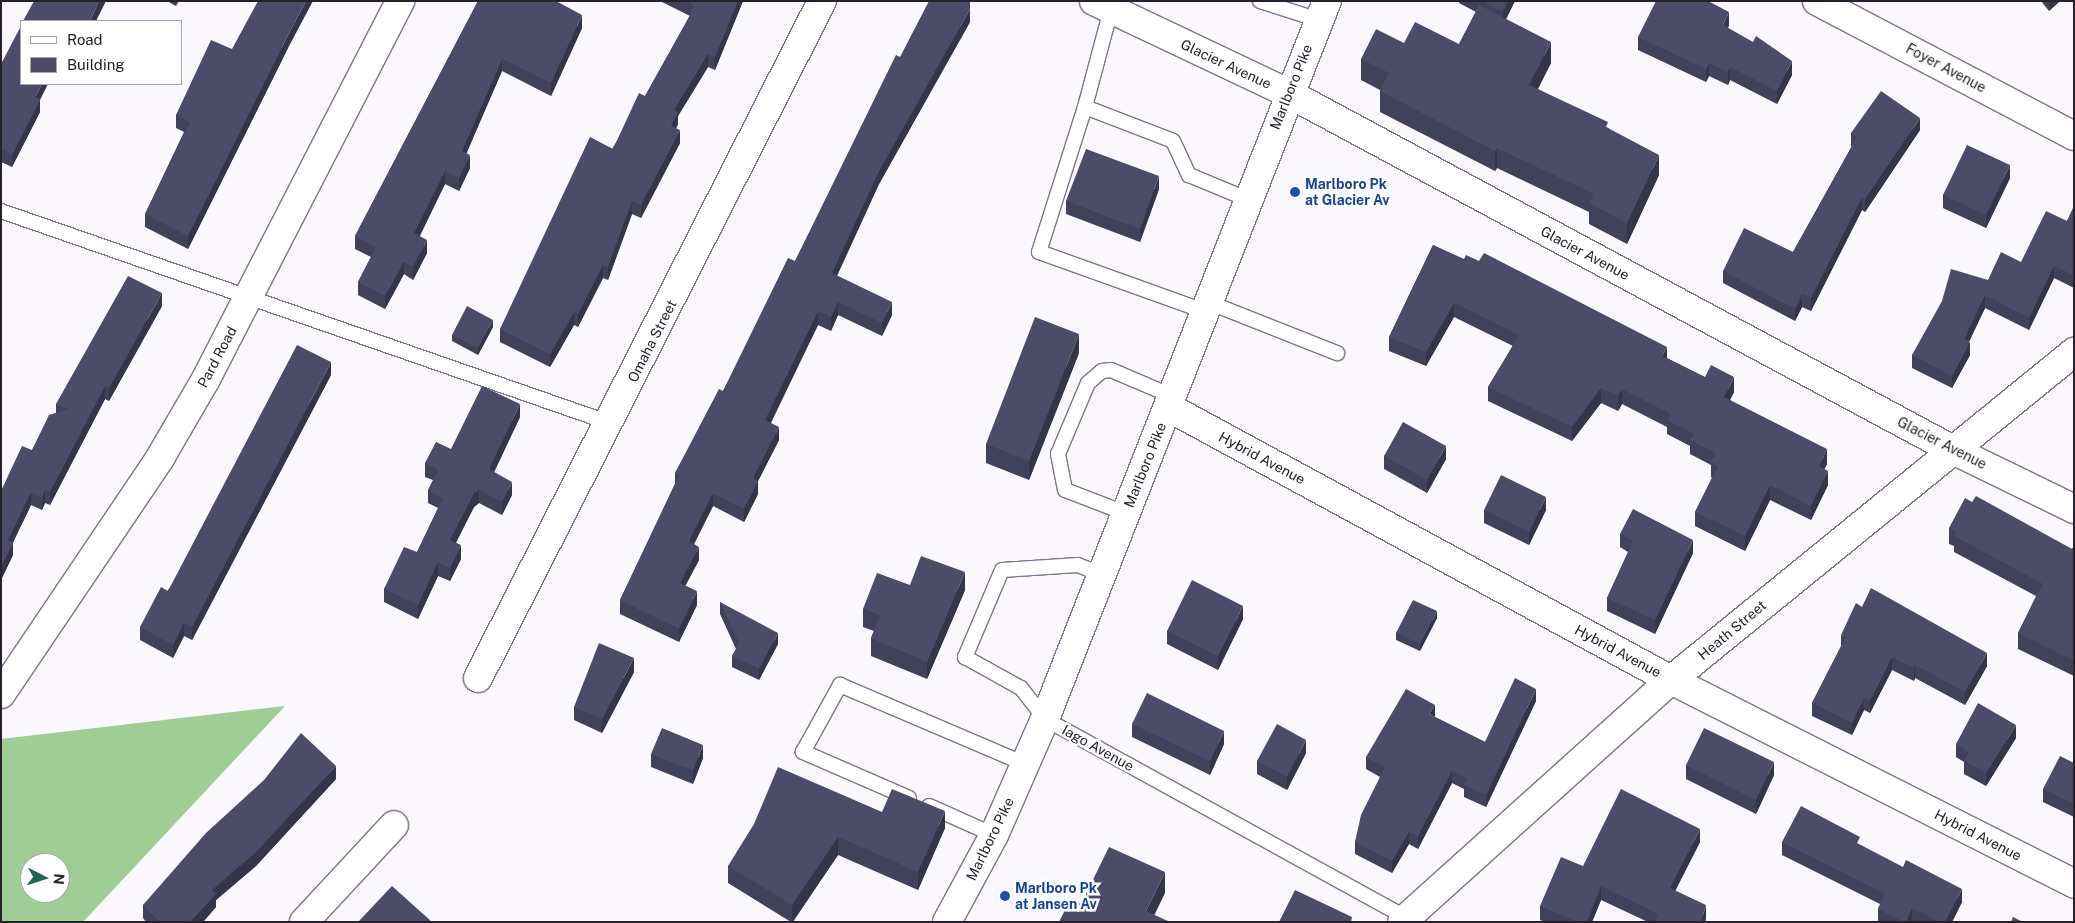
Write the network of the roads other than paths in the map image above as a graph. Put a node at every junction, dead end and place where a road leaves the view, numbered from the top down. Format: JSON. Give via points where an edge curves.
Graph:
{"nodes":[{"id":1,"x":400,"y":1,"type":"edge"},
{"id":2,"x":822,"y":1,"type":"edge"},
{"id":3,"x":1260,"y":1,"type":"edge"},
{"id":4,"x":1817,"y":1,"type":"edge"},
{"id":5,"x":1102,"y":5,"type":"edge"},
{"id":6,"x":1323,"y":10,"type":"edge"},
{"id":7,"x":1288,"y":93,"type":"junction"},
{"id":8,"x":1085,"y":106,"type":"junction"},
{"id":9,"x":2074,"y":136,"type":"edge"},
{"id":10,"x":1247,"y":199,"type":"junction"},
{"id":11,"x":1,"y":211,"type":"edge"},
{"id":12,"x":247,"y":300,"type":"junction"},
{"id":13,"x":1206,"y":307,"type":"junction"},
{"id":14,"x":1337,"y":352,"type":"dead end"},
{"id":15,"x":2074,"y":352,"type":"edge"},
{"id":16,"x":1170,"y":402,"type":"junction"},
{"id":17,"x":610,"y":423,"type":"junction"},
{"id":18,"x":1951,"y":449,"type":"junction"},
{"id":19,"x":2074,"y":509,"type":"edge"},
{"id":20,"x":1125,"y":514,"type":"junction"},
{"id":21,"x":1102,"y":574,"type":"junction"},
{"id":22,"x":478,"y":678,"type":"dead end"},
{"id":23,"x":1671,"y":680,"type":"junction"},
{"id":24,"x":1,"y":694,"type":"edge"},
{"id":25,"x":1045,"y":719,"type":"junction"},
{"id":26,"x":1025,"y":764,"type":"junction"},
{"id":27,"x":394,"y":825,"type":"dead end"},
{"id":28,"x":994,"y":834,"type":"junction"},
{"id":29,"x":2074,"y":884,"type":"edge"},
{"id":30,"x":1406,"y":920,"type":"edge"},
{"id":31,"x":304,"y":922,"type":"edge"},
{"id":32,"x":947,"y":922,"type":"edge"}],
"edges":[{"from":1,"to":12,"type":"street","name":"Pard Road"},
{"from":2,"to":17,"type":"street","name":"Omaha Street"},
{"from":3,"to":6,"type":"lane"},
{"from":4,"to":9,"type":"street","name":"Foyer Avenue"},
{"from":5,"to":7,"type":"street","name":"Glacier Avenue"},
{"from":5,"to":8,"type":"lane"},
{"from":6,"to":7,"type":"street","name":"Marlboro Pike"},
{"from":7,"to":10,"type":"street","name":"Marlboro Pike"},
{"from":7,"to":18,"type":"street","name":"Glacier Avenue"},
{"from":8,"to":10,"type":"lane","via":[[1173,141],[1189,175]]},
{"from":8,"to":13,"type":"lane","via":[[1039,252]]},
{"from":10,"to":13,"type":"street","name":"Marlboro Pike"},
{"from":11,"to":12,"type":"lane"},
{"from":12,"to":17,"type":"lane"},
{"from":12,"to":24,"type":"street","name":"Pard Road","via":[[160,458]]},
{"from":13,"to":14,"type":"lane"},
{"from":13,"to":16,"type":"street","name":"Marlboro Pike"},
{"from":15,"to":18,"type":"street","name":"Heath Street"},
{"from":16,"to":20,"type":"street","name":"Marlboro Pike"},
{"from":16,"to":20,"type":"lane","via":[[1111,370],[1102,371],[1088,382],[1058,454],[1065,490]]},
{"from":16,"to":23,"type":"street","name":"Hybrid Avenue"},
{"from":17,"to":22,"type":"street","name":"Omaha Street"},
{"from":18,"to":19,"type":"street","name":"Glacier Avenue"},
{"from":18,"to":23,"type":"street","name":"Heath Street"},
{"from":20,"to":21,"type":"street","name":"Marlboro Pike"},
{"from":21,"to":25,"type":"street","name":"Marlboro Pike"},
{"from":21,"to":25,"type":"lane","name":"Iago Avenue","via":[[1078,565],[1002,570],[965,657],[1021,688]]},
{"from":23,"to":29,"type":"street","name":"Hybrid Avenue"},
{"from":23,"to":30,"type":"street","name":"Heath Street"},
{"from":25,"to":26,"type":"street","name":"Marlboro Pike"},
{"from":25,"to":30,"type":"lane","name":"Iago Avenue"},
{"from":26,"to":28,"type":"street","name":"Marlboro Pike"},
{"from":26,"to":28,"type":"lane","via":[[840,685],[803,752]]},
{"from":27,"to":31,"type":"street"},
{"from":28,"to":32,"type":"street","name":"Marlboro Pike"}]}
